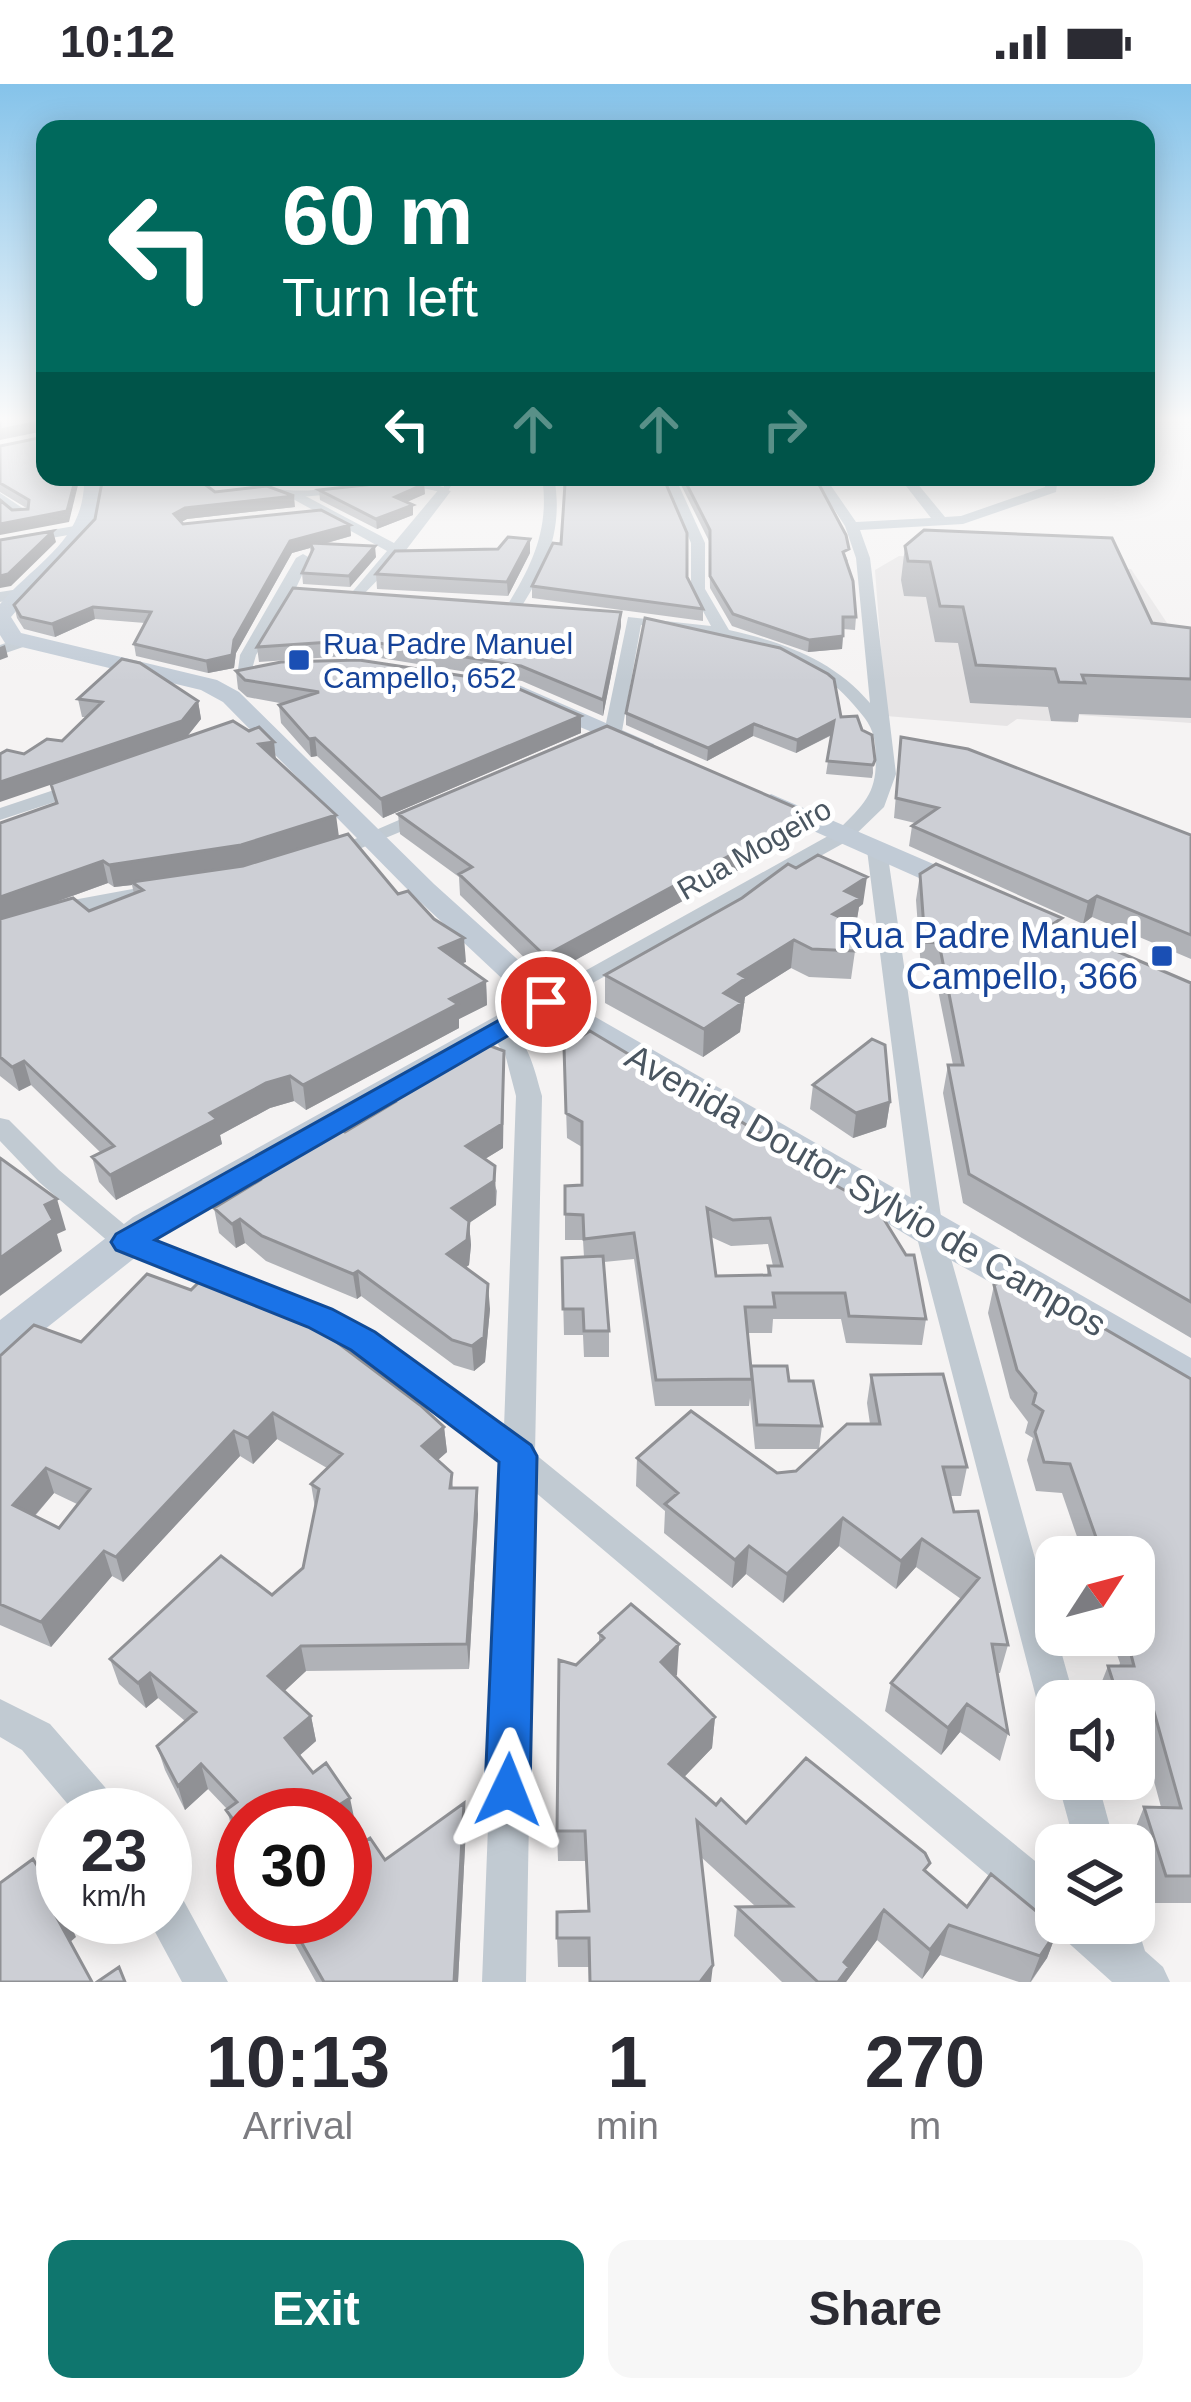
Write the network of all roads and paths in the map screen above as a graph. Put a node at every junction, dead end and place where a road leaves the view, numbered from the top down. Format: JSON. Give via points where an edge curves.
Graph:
{"nodes":[{"id":1,"x":10,"y":505,"type":"edge"},
{"id":2,"x":96,"y":505,"type":"edge"},
{"id":3,"x":311,"y":505,"type":"edge"},
{"id":4,"x":434,"y":505,"type":"edge"},
{"id":5,"x":555,"y":505,"type":"edge"},
{"id":6,"x":682,"y":505,"type":"edge"},
{"id":7,"x":838,"y":505,"type":"edge"},
{"id":8,"x":927,"y":505,"type":"edge"},
{"id":9,"x":1009,"y":505,"type":"edge"},
{"id":10,"x":325,"y":512,"type":"junction"},
{"id":11,"x":22,"y":514,"type":"edge"},
{"id":12,"x":286,"y":516,"type":"edge"},
{"id":13,"x":941,"y":521,"type":"junction"},
{"id":14,"x":852,"y":526,"type":"junction"},
{"id":15,"x":86,"y":528,"type":"junction"},
{"id":16,"x":0,"y":543,"type":"edge"},
{"id":17,"x":400,"y":555,"type":"junction"},
{"id":18,"x":303,"y":558,"type":"edge"},
{"id":19,"x":287,"y":592,"type":"junction"},
{"id":20,"x":10,"y":596,"type":"edge"},
{"id":21,"x":356,"y":597,"type":"junction"},
{"id":22,"x":382,"y":599,"type":"edge"},
{"id":23,"x":494,"y":608,"type":"edge"},
{"id":24,"x":513,"y":609,"type":"junction"},
{"id":25,"x":533,"y":611,"type":"edge"},
{"id":26,"x":614,"y":618,"type":"edge"},
{"id":27,"x":634,"y":620,"type":"junction"},
{"id":28,"x":723,"y":634,"type":"junction"},
{"id":29,"x":23,"y":641,"type":"junction"},
{"id":30,"x":0,"y":650,"type":"edge"},
{"id":31,"x":273,"y":670,"type":"edge"},
{"id":32,"x":243,"y":674,"type":"junction"},
{"id":33,"x":475,"y":680,"type":"edge"},
{"id":34,"x":209,"y":685,"type":"junction"},
{"id":35,"x":879,"y":724,"type":"junction"},
{"id":36,"x":613,"y":731,"type":"junction"},
{"id":37,"x":572,"y":750,"type":"edge"},
{"id":38,"x":669,"y":756,"type":"edge"},
{"id":39,"x":96,"y":781,"type":"edge"},
{"id":40,"x":740,"y":788,"type":"edge"},
{"id":41,"x":452,"y":803,"type":"edge"},
{"id":42,"x":0,"y":814,"type":"edge"},
{"id":43,"x":844,"y":835,"type":"junction"},
{"id":44,"x":373,"y":838,"type":"junction"},
{"id":45,"x":877,"y":850,"type":"junction"},
{"id":46,"x":308,"y":862,"type":"edge"},
{"id":47,"x":185,"y":885,"type":"edge"},
{"id":48,"x":988,"y":898,"type":"edge"},
{"id":49,"x":0,"y":934,"type":"edge"},
{"id":50,"x":546,"y":1002,"type":"junction"},
{"id":51,"x":499,"y":1030,"type":"junction"},
{"id":52,"x":0,"y":1126,"type":"edge"},
{"id":53,"x":929,"y":1230,"type":"junction"},
{"id":54,"x":127,"y":1242,"type":"junction"},
{"id":55,"x":0,"y":1342,"type":"edge"},
{"id":56,"x":1191,"y":1378,"type":"edge"},
{"id":57,"x":518,"y":1456,"type":"junction"},
{"id":58,"x":1050,"y":1680,"type":"edge"},
{"id":59,"x":0,"y":1718,"type":"edge"},
{"id":60,"x":80,"y":1788,"type":"edge"},
{"id":61,"x":1035,"y":1887,"type":"edge"},
{"id":62,"x":185,"y":1944,"type":"edge"},
{"id":63,"x":1101,"y":1944,"type":"edge"},
{"id":64,"x":1124,"y":1944,"type":"edge"},
{"id":65,"x":1136,"y":1976,"type":"edge"},
{"id":66,"x":206,"y":1982,"type":"edge"},
{"id":67,"x":504,"y":1982,"type":"edge"}],
"edges":[{"from":1,"to":11,"type":"street"},
{"from":2,"to":15,"type":"main road"},
{"from":3,"to":10,"type":"street"},
{"from":4,"to":17,"type":"street"},
{"from":5,"to":24,"type":"street","via":[[550,541]]},
{"from":6,"to":28,"type":"street","via":[[697,538],[698,589]]},
{"from":7,"to":14,"type":"street","name":"Rua Mogeiro"},
{"from":8,"to":13,"type":"street"},
{"from":9,"to":13,"type":"street"},
{"from":10,"to":12,"type":"street"},
{"from":10,"to":17,"type":"street"},
{"from":13,"to":14,"type":"street"},
{"from":14,"to":35,"type":"street","name":"Rua Mogeiro","via":[[875,635]]},
{"from":15,"to":16,"type":"street"},
{"from":15,"to":20,"type":"main road"},
{"from":17,"to":21,"type":"street"},
{"from":18,"to":19,"type":"street"},
{"from":19,"to":21,"type":"street"},
{"from":19,"to":32,"type":"street"},
{"from":20,"to":29,"type":"main road","via":[[0,625]]},
{"from":21,"to":22,"type":"street"},
{"from":23,"to":24,"type":"street"},
{"from":24,"to":25,"type":"street"},
{"from":26,"to":27,"type":"street"},
{"from":27,"to":28,"type":"street"},
{"from":27,"to":36,"type":"street"},
{"from":28,"to":35,"type":"street","via":[[833,676]]},
{"from":29,"to":30,"type":"street"},
{"from":29,"to":34,"type":"main road","name":"Avenida Doutor Sylvio de Campos"},
{"from":31,"to":32,"type":"main road"},
{"from":32,"to":34,"type":"main road"},
{"from":33,"to":36,"type":"main road"},
{"from":34,"to":44,"type":"main road","name":"Avenida Doutor Sylvio de Campos"},
{"from":35,"to":43,"type":"street","name":"Rua Mogeiro","via":[[887,774],[877,803]]},
{"from":36,"to":37,"type":"street"},
{"from":36,"to":38,"type":"main road"},
{"from":39,"to":42,"type":"street"},
{"from":40,"to":43,"type":"main road"},
{"from":41,"to":44,"type":"street"},
{"from":43,"to":45,"type":"main road"},
{"from":43,"to":50,"type":"street","name":"Rua Mogeiro"},
{"from":44,"to":46,"type":"street"},
{"from":44,"to":50,"type":"main road","name":"Avenida Doutor Sylvio de Campos"},
{"from":45,"to":48,"type":"main road"},
{"from":45,"to":53,"type":"street"},
{"from":47,"to":49,"type":"street","via":[[81,905]]},
{"from":50,"to":51,"type":"main road"},
{"from":50,"to":53,"type":"main road","name":"Avenida Doutor Sylvio de Campos"},
{"from":51,"to":54,"type":"main road"},
{"from":51,"to":57,"type":"street","via":[[518,1053],[529,1096]]},
{"from":52,"to":54,"type":"street"},
{"from":53,"to":56,"type":"main road","name":"Avenida Doutor Sylvio de Campos"},
{"from":53,"to":58,"type":"street"},
{"from":54,"to":55,"type":"main road"},
{"from":54,"to":57,"type":"street","via":[[363,1341]]},
{"from":57,"to":61,"type":"street"},
{"from":57,"to":67,"type":"street"},
{"from":59,"to":60,"type":"street","via":[[36,1737]]},
{"from":62,"to":66,"type":"street"},
{"from":63,"to":65,"type":"street"},
{"from":64,"to":65,"type":"street"}]}
